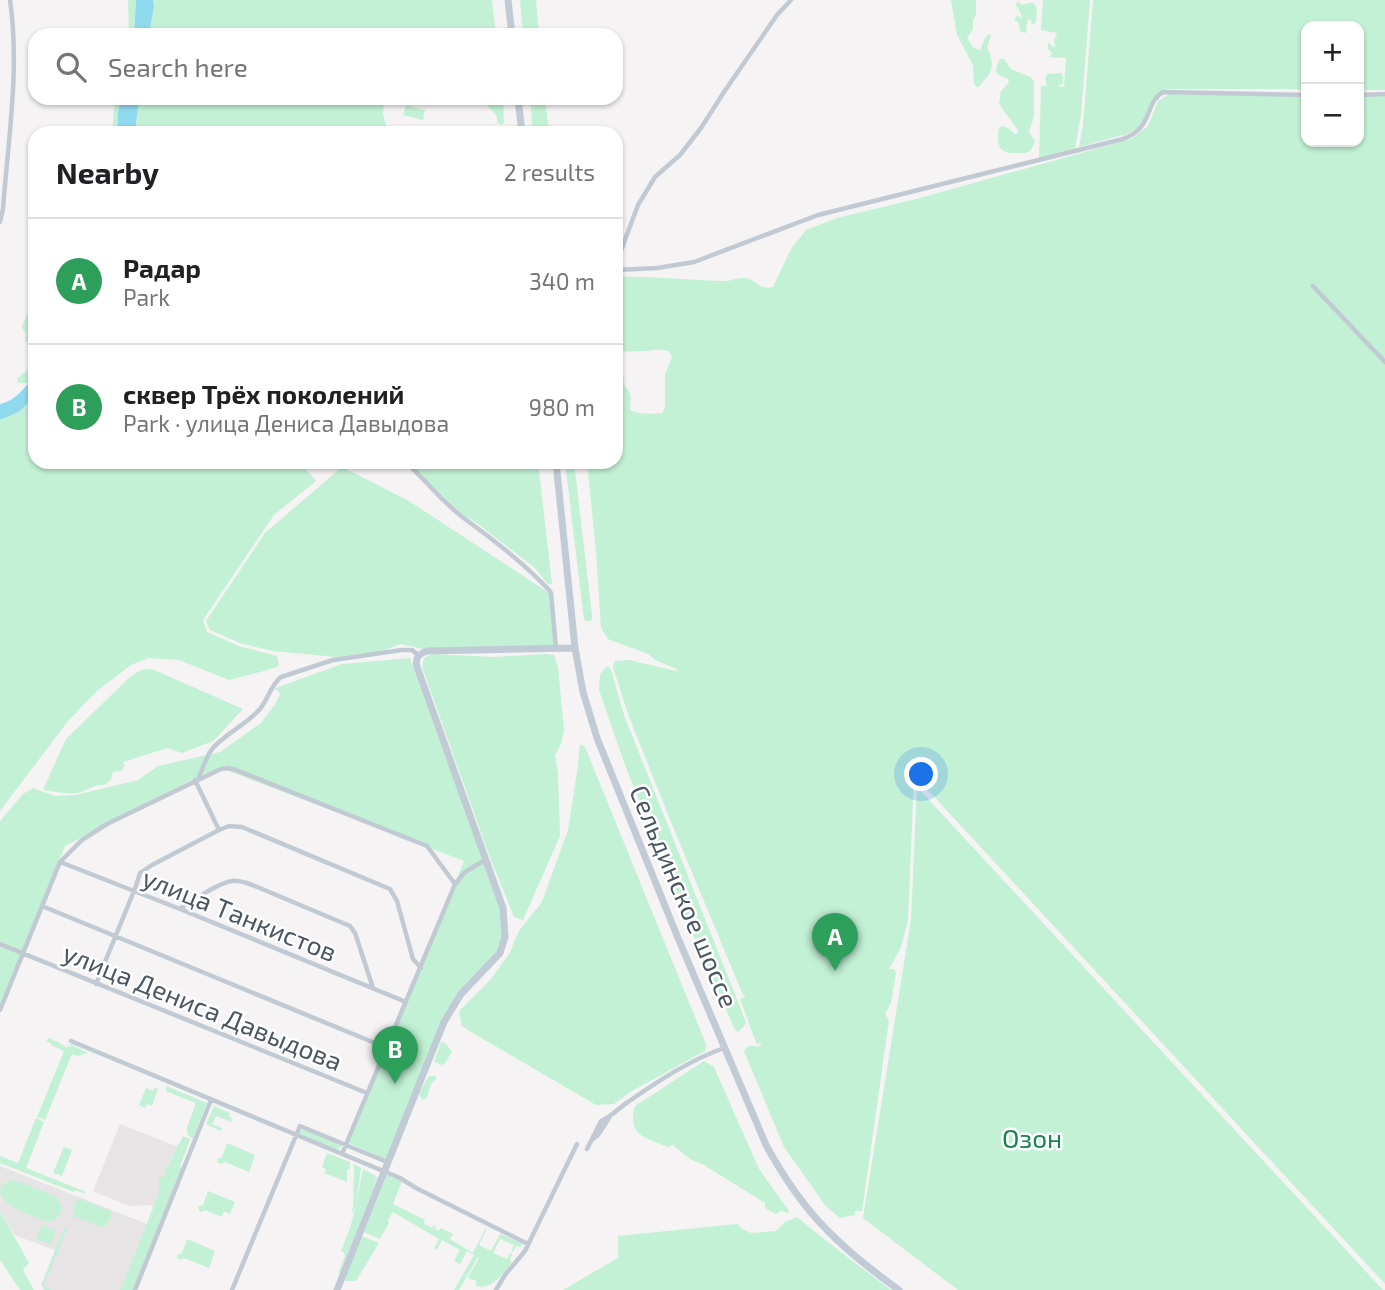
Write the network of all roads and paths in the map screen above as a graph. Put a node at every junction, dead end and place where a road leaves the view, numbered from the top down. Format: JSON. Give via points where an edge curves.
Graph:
{"nodes":[{"id":1,"x":9,"y":0,"type":"edge"},
{"id":2,"x":508,"y":0,"type":"edge"},
{"id":3,"x":791,"y":0,"type":"edge"},
{"id":4,"x":511,"y":28,"type":"edge"},
{"id":5,"x":1385,"y":94,"type":"edge"},
{"id":6,"x":1301,"y":95,"type":"edge"},
{"id":7,"x":1364,"y":95,"type":"edge"},
{"id":8,"x":519,"y":105,"type":"edge"},
{"id":9,"x":521,"y":126,"type":"edge"},
{"id":10,"x":0,"y":222,"type":"edge"},
{"id":11,"x":623,"y":245,"type":"edge"},
{"id":12,"x":623,"y":270,"type":"edge"},
{"id":13,"x":1312,"y":286,"type":"dead end"},
{"id":14,"x":1385,"y":362,"type":"edge"},
{"id":15,"x":413,"y":469,"type":"edge"},
{"id":16,"x":557,"y":469,"type":"edge"},
{"id":17,"x":575,"y":648,"type":"junction"},
{"id":18,"x":556,"y":649,"type":"junction"},
{"id":19,"x":418,"y":655,"type":"junction"},
{"id":20,"x":197,"y":779,"type":"junction"},
{"id":21,"x":219,"y":830,"type":"junction"},
{"id":22,"x":485,"y":860,"type":"junction"},
{"id":23,"x":60,"y":862,"type":"junction"},
{"id":24,"x":455,"y":884,"type":"junction"},
{"id":25,"x":134,"y":892,"type":"junction"},
{"id":26,"x":42,"y":906,"type":"junction"},
{"id":27,"x":180,"y":909,"type":"junction"},
{"id":28,"x":115,"y":936,"type":"junction"},
{"id":29,"x":0,"y":944,"type":"edge"},
{"id":30,"x":24,"y":954,"type":"junction"},
{"id":31,"x":421,"y":968,"type":"junction"},
{"id":32,"x":96,"y":984,"type":"junction"},
{"id":33,"x":373,"y":988,"type":"junction"},
{"id":34,"x":406,"y":1002,"type":"junction"},
{"id":35,"x":0,"y":1010,"type":"edge"},
{"id":36,"x":71,"y":1041,"type":"dead end"},
{"id":37,"x":387,"y":1048,"type":"junction"},
{"id":38,"x":725,"y":1048,"type":"junction"},
{"id":39,"x":367,"y":1093,"type":"junction"},
{"id":40,"x":211,"y":1100,"type":"junction"},
{"id":41,"x":296,"y":1135,"type":"junction"},
{"id":42,"x":346,"y":1144,"type":"junction"},
{"id":43,"x":578,"y":1144,"type":"dead end"},
{"id":44,"x":587,"y":1149,"type":"dead end"},
{"id":45,"x":342,"y":1154,"type":"junction"},
{"id":46,"x":387,"y":1163,"type":"junction"},
{"id":47,"x":384,"y":1171,"type":"junction"},
{"id":48,"x":528,"y":1244,"type":"junction"},
{"id":49,"x":135,"y":1290,"type":"edge"},
{"id":50,"x":232,"y":1290,"type":"edge"},
{"id":51,"x":337,"y":1290,"type":"edge"},
{"id":52,"x":496,"y":1290,"type":"edge"},
{"id":53,"x":899,"y":1290,"type":"edge"}],
"edges":[{"from":1,"to":10,"type":"street","via":[[14,69]]},
{"from":2,"to":4,"type":"main road"},
{"from":3,"to":11,"type":"street","via":[[701,128],[655,177],[638,205]]},
{"from":5,"to":7,"type":"street"},
{"from":6,"to":12,"type":"street","via":[[1159,93],[1139,130],[1123,139],[818,215],[694,262]]},
{"from":8,"to":9,"type":"main road"},
{"from":13,"to":14,"type":"street"},
{"from":15,"to":18,"type":"street","via":[[549,590]]},
{"from":16,"to":17,"type":"main road","name":"Сельдинское шоссе"},
{"from":17,"to":18,"type":"main road"},
{"from":17,"to":38,"type":"main road","name":"Сельдинское шоссе","via":[[584,707]]},
{"from":18,"to":19,"type":"main road","via":[[427,651]]},
{"from":19,"to":20,"type":"street","via":[[402,650],[333,660],[281,677],[255,714],[214,746]]},
{"from":19,"to":22,"type":"main road","via":[[416,667]]},
{"from":20,"to":21,"type":"street"},
{"from":20,"to":23,"type":"street","via":[[107,824]]},
{"from":20,"to":24,"type":"street","via":[[229,768],[427,846]]},
{"from":21,"to":25,"type":"street","via":[[142,871]]},
{"from":21,"to":31,"type":"street","via":[[242,827],[390,889],[413,959]]},
{"from":22,"to":24,"type":"street"},
{"from":22,"to":46,"type":"main road","via":[[503,908],[504,943],[498,957],[448,1013]]},
{"from":23,"to":25,"type":"street","name":"улица Танкистов"},
{"from":23,"to":26,"type":"street"},
{"from":24,"to":31,"type":"street"},
{"from":25,"to":27,"type":"street","name":"улица Танкистов"},
{"from":25,"to":28,"type":"street"},
{"from":26,"to":28,"type":"street"},
{"from":26,"to":30,"type":"street"},
{"from":27,"to":33,"type":"street","name":"улица Танкистов"},
{"from":27,"to":33,"type":"street","via":[[229,881],[255,886],[350,926]]},
{"from":28,"to":32,"type":"street"},
{"from":28,"to":37,"type":"street"},
{"from":29,"to":30,"type":"street","name":"улица Дениса Давыдова"},
{"from":30,"to":32,"type":"street","name":"улица Дениса Давыдова"},
{"from":30,"to":35,"type":"street"},
{"from":31,"to":34,"type":"street"},
{"from":32,"to":39,"type":"street","name":"улица Дениса Давыдова"},
{"from":33,"to":34,"type":"street","name":"улица Танкистов"},
{"from":34,"to":37,"type":"street"},
{"from":36,"to":40,"type":"street"},
{"from":37,"to":39,"type":"street"},
{"from":38,"to":44,"type":"street","via":[[705,1055],[624,1104],[597,1125]]},
{"from":38,"to":53,"type":"main road","name":"Сельдинское шоссе","via":[[766,1145],[795,1192],[828,1231]]},
{"from":39,"to":42,"type":"street"},
{"from":40,"to":41,"type":"street"},
{"from":40,"to":49,"type":"street"},
{"from":41,"to":42,"type":"street","via":[[300,1126]]},
{"from":41,"to":45,"type":"street"},
{"from":41,"to":50,"type":"street"},
{"from":42,"to":45,"type":"street"},
{"from":42,"to":46,"type":"street"},
{"from":43,"to":48,"type":"street"},
{"from":45,"to":47,"type":"street"},
{"from":46,"to":47,"type":"main road"},
{"from":47,"to":48,"type":"street"},
{"from":47,"to":51,"type":"main road"},
{"from":48,"to":52,"type":"street"}]}
